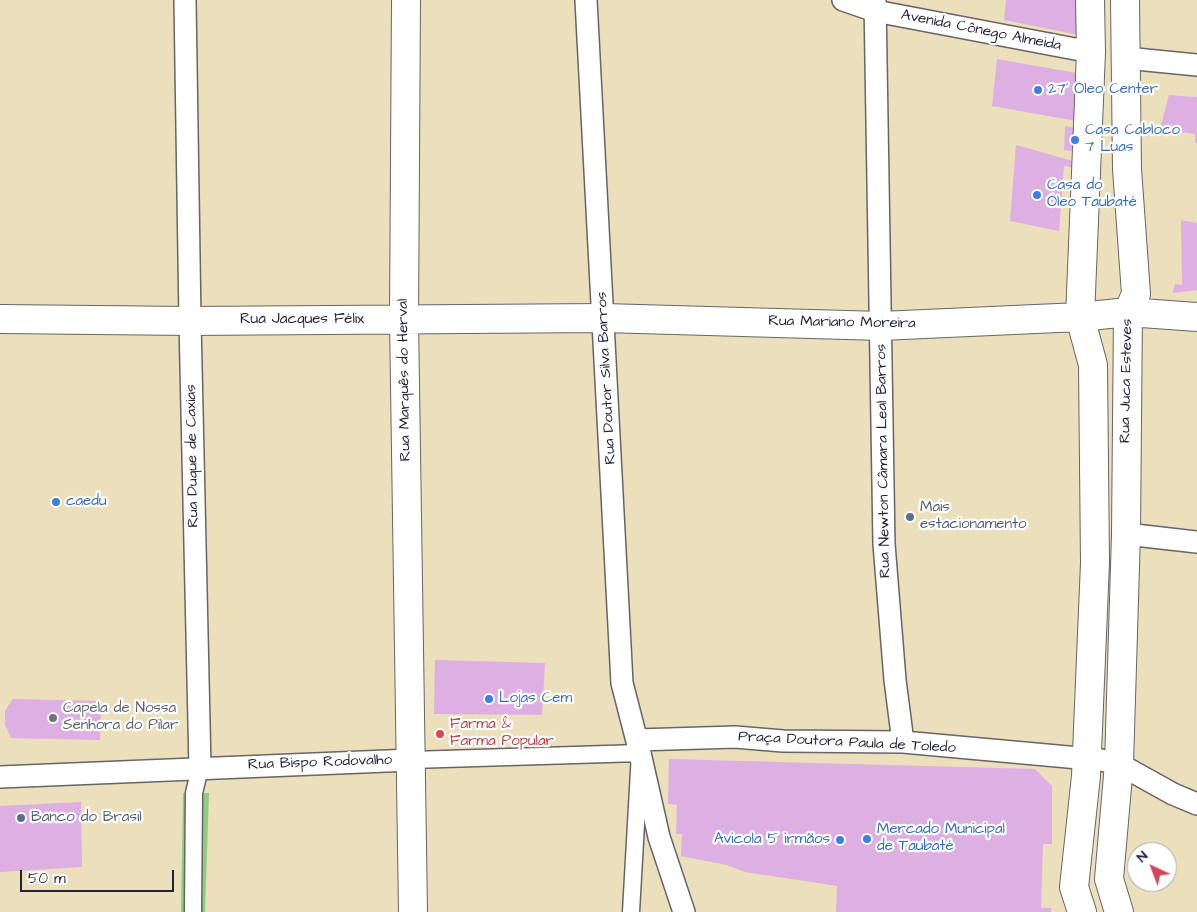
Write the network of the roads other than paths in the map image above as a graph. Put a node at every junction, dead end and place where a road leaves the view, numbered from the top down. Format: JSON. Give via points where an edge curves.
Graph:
{"nodes":[{"id":1,"x":185,"y":0,"type":"edge"},
{"id":2,"x":406,"y":0,"type":"edge"},
{"id":3,"x":586,"y":0,"type":"edge"},
{"id":4,"x":843,"y":0,"type":"edge"},
{"id":5,"x":1090,"y":0,"type":"edge"},
{"id":6,"x":1124,"y":0,"type":"edge"},
{"id":7,"x":875,"y":6,"type":"edge"},
{"id":8,"x":1091,"y":52,"type":"junction"},
{"id":9,"x":1126,"y":58,"type":"junction"},
{"id":10,"x":1197,"y":65,"type":"edge"},
{"id":11,"x":1128,"y":312,"type":"junction"},
{"id":12,"x":1080,"y":317,"type":"junction"},
{"id":13,"x":604,"y":318,"type":"junction"},
{"id":14,"x":1197,"y":318,"type":"edge"},
{"id":15,"x":0,"y":319,"type":"edge"},
{"id":16,"x":404,"y":319,"type":"junction"},
{"id":17,"x":190,"y":321,"type":"junction"},
{"id":18,"x":881,"y":326,"type":"junction"},
{"id":19,"x":1126,"y":534,"type":"junction"},
{"id":20,"x":1197,"y":542,"type":"edge"},
{"id":21,"x":904,"y":742,"type":"junction"},
{"id":22,"x":639,"y":746,"type":"junction"},
{"id":23,"x":1087,"y":759,"type":"junction"},
{"id":24,"x":411,"y":760,"type":"junction"},
{"id":25,"x":1119,"y":764,"type":"junction"},
{"id":26,"x":200,"y":768,"type":"junction"},
{"id":27,"x":0,"y":777,"type":"edge"},
{"id":28,"x":1197,"y":804,"type":"edge"},
{"id":29,"x":193,"y":912,"type":"edge"},
{"id":30,"x":413,"y":912,"type":"edge"},
{"id":31,"x":631,"y":912,"type":"edge"},
{"id":32,"x":684,"y":912,"type":"edge"},
{"id":33,"x":1082,"y":912,"type":"edge"},
{"id":34,"x":1119,"y":912,"type":"edge"}],
"edges":[{"from":1,"to":17,"type":"street","name":"Rua Duque de Caxias"},
{"from":2,"to":16,"type":"main road","name":"Rua Marquês do Herval"},
{"from":3,"to":13,"type":"street","name":"Rua Doutor Silva Barros"},
{"from":4,"to":7,"type":"street","name":"Avenida Cônego Almeida"},
{"from":5,"to":8,"type":"main road"},
{"from":6,"to":9,"type":"main road","name":"Rua Juca Esteves"},
{"from":7,"to":8,"type":"street","name":"Avenida Cônego Almeida"},
{"from":7,"to":18,"type":"street","name":"Rua Newton Câmara Leal Barros"},
{"from":8,"to":12,"type":"main road"},
{"from":9,"to":10,"type":"street"},
{"from":9,"to":11,"type":"main road","name":"Rua Juca Esteves","via":[[1127,169],[1136,294]]},
{"from":11,"to":12,"type":"main road","name":"Rua Mariano Moreira"},
{"from":11,"to":14,"type":"main road"},
{"from":11,"to":19,"type":"main road","name":"Rua Juca Esteves"},
{"from":12,"to":18,"type":"main road","name":"Rua Mariano Moreira"},
{"from":12,"to":23,"type":"main road","via":[[1093,365],[1096,563]]},
{"from":13,"to":16,"type":"main road","name":"Rua Jacques Félix"},
{"from":13,"to":18,"type":"main road","name":"Rua Mariano Moreira"},
{"from":13,"to":22,"type":"street","name":"Rua Doutor Silva Barros","via":[[622,683]]},
{"from":15,"to":17,"type":"main road","name":"Rua Jacques Félix"},
{"from":16,"to":17,"type":"main road","name":"Rua Jacques Félix"},
{"from":16,"to":24,"type":"main road","name":"Rua Marquês do Herval"},
{"from":17,"to":26,"type":"street","name":"Rua Duque de Caxias"},
{"from":18,"to":21,"type":"street","name":"Rua Newton Câmara Leal Barros","via":[[884,544],[895,680]]},
{"from":19,"to":20,"type":"street"},
{"from":19,"to":25,"type":"main road","name":"Rua Juca Esteves"},
{"from":21,"to":22,"type":"street","name":"Praça Doutora Paula de Toledo","via":[[783,741],[734,737]]},
{"from":21,"to":23,"type":"street","name":"Praça Doutora Paula de Toledo"},
{"from":22,"to":24,"type":"street","name":"Rua Bispo Rodovalho"},
{"from":22,"to":31,"type":"street"},
{"from":22,"to":32,"type":"street","name":"Rua Doutor Silva Barros","via":[[659,837]]},
{"from":23,"to":25,"type":"street","name":"Praça Doutora Paula de Toledo"},
{"from":23,"to":33,"type":"main road","via":[[1074,888]]},
{"from":24,"to":26,"type":"street","name":"Rua Bispo Rodovalho"},
{"from":24,"to":30,"type":"main road","name":"Rua Marquês do Herval"},
{"from":25,"to":28,"type":"street"},
{"from":25,"to":34,"type":"main road","name":"Rua Juca Esteves","via":[[1109,879]]},
{"from":26,"to":27,"type":"street","name":"Rua Bispo Rodovalho"},
{"from":26,"to":29,"type":"street","name":"Rua Duque de Caxias","via":[[194,793]]}]}
